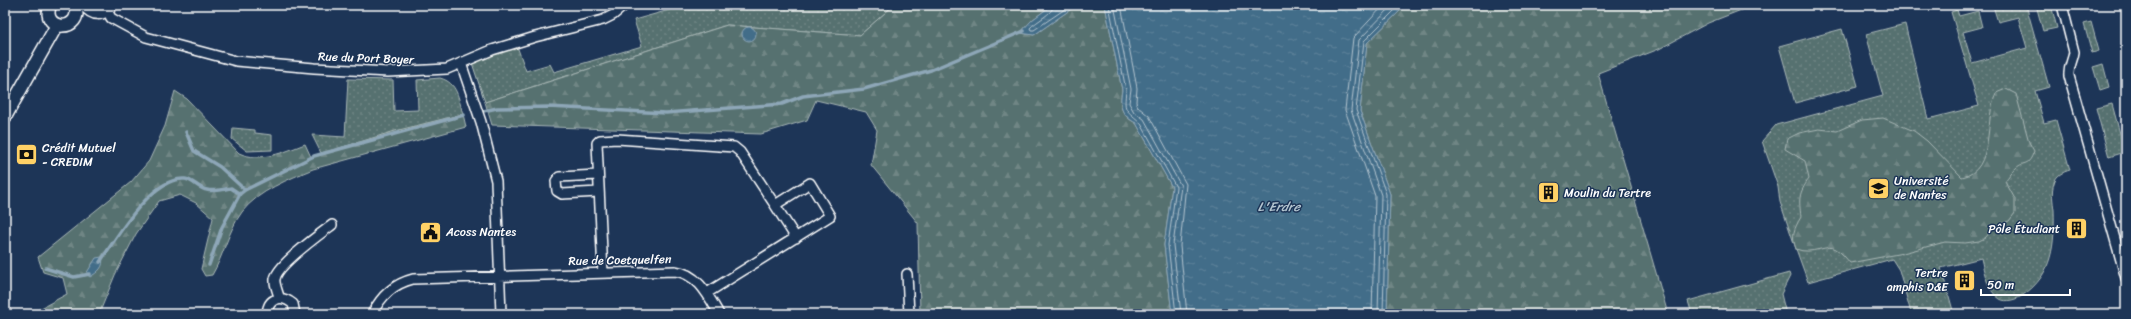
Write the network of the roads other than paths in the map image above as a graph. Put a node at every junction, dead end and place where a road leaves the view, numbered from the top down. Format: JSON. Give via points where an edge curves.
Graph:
{"nodes":[{"id":1,"x":50,"y":5,"type":"edge"},
{"id":2,"x":625,"y":5,"type":"edge"},
{"id":3,"x":2062,"y":5,"type":"edge"},
{"id":4,"x":88,"y":8,"type":"edge"},
{"id":5,"x":109,"y":8,"type":"edge"},
{"id":6,"x":76,"y":10,"type":"edge"},
{"id":7,"x":57,"y":25,"type":"junction"},
{"id":8,"x":461,"y":63,"type":"junction"},
{"id":9,"x":5,"y":117,"type":"edge"},
{"id":10,"x":598,"y":175,"type":"junction"},
{"id":11,"x":599,"y":192,"type":"junction"},
{"id":12,"x":775,"y":205,"type":"junction"},
{"id":13,"x":332,"y":225,"type":"dead end"},
{"id":14,"x":796,"y":238,"type":"junction"},
{"id":15,"x":603,"y":273,"type":"junction"},
{"id":16,"x":907,"y":274,"type":"dead end"},
{"id":17,"x":500,"y":275,"type":"junction"},
{"id":18,"x":2126,"y":278,"type":"edge"},
{"id":19,"x":707,"y":293,"type":"junction"},
{"id":20,"x":279,"y":297,"type":"junction"},
{"id":21,"x":266,"y":314,"type":"edge"},
{"id":22,"x":295,"y":314,"type":"edge"},
{"id":23,"x":372,"y":314,"type":"edge"},
{"id":24,"x":502,"y":314,"type":"edge"},
{"id":25,"x":719,"y":314,"type":"edge"},
{"id":26,"x":909,"y":314,"type":"edge"}],
"edges":[{"from":1,"to":7,"type":"street","via":[[48,14]]},
{"from":2,"to":8,"type":"street","name":"Rue du Port Boyer","via":[[613,16],[603,20],[492,50]]},
{"from":3,"to":18,"type":"street","via":[[2074,52],[2069,76]]},
{"from":4,"to":5,"type":"street","via":[[97,13]]},
{"from":4,"to":6,"type":"street"},
{"from":5,"to":8,"type":"street","name":"Rue du Port Boyer","via":[[111,18],[146,37],[236,61],[388,72],[447,69]]},
{"from":6,"to":7,"type":"street","via":[[74,20],[66,26]]},
{"from":7,"to":9,"type":"street"},
{"from":8,"to":17,"type":"street","via":[[496,181]]},
{"from":10,"to":11,"type":"street"},
{"from":10,"to":11,"type":"street","via":[[559,176],[556,181],[557,191],[562,194]]},
{"from":10,"to":12,"type":"street","via":[[597,143],[606,138],[730,146],[740,152]]},
{"from":11,"to":15,"type":"street"},
{"from":12,"to":14,"type":"street"},
{"from":12,"to":14,"type":"street","via":[[810,184],[830,216]]},
{"from":13,"to":20,"type":"street","via":[[308,242],[278,272],[274,280]]},
{"from":14,"to":19,"type":"street"},
{"from":15,"to":17,"type":"street","name":"Rue de Coetquelfen"},
{"from":15,"to":19,"type":"street","name":"Rue de Coetquelfen","via":[[682,272],[692,276]]},
{"from":16,"to":26,"type":"street"},
{"from":17,"to":23,"type":"street","name":"Rue de Coetquelfen","via":[[408,280],[397,284],[383,296]]},
{"from":17,"to":24,"type":"street"},
{"from":19,"to":25,"type":"street","name":"Rue de Coetquelfen"},
{"from":20,"to":21,"type":"street","via":[[272,300]]},
{"from":20,"to":22,"type":"street","via":[[286,298],[293,304]]}]}
